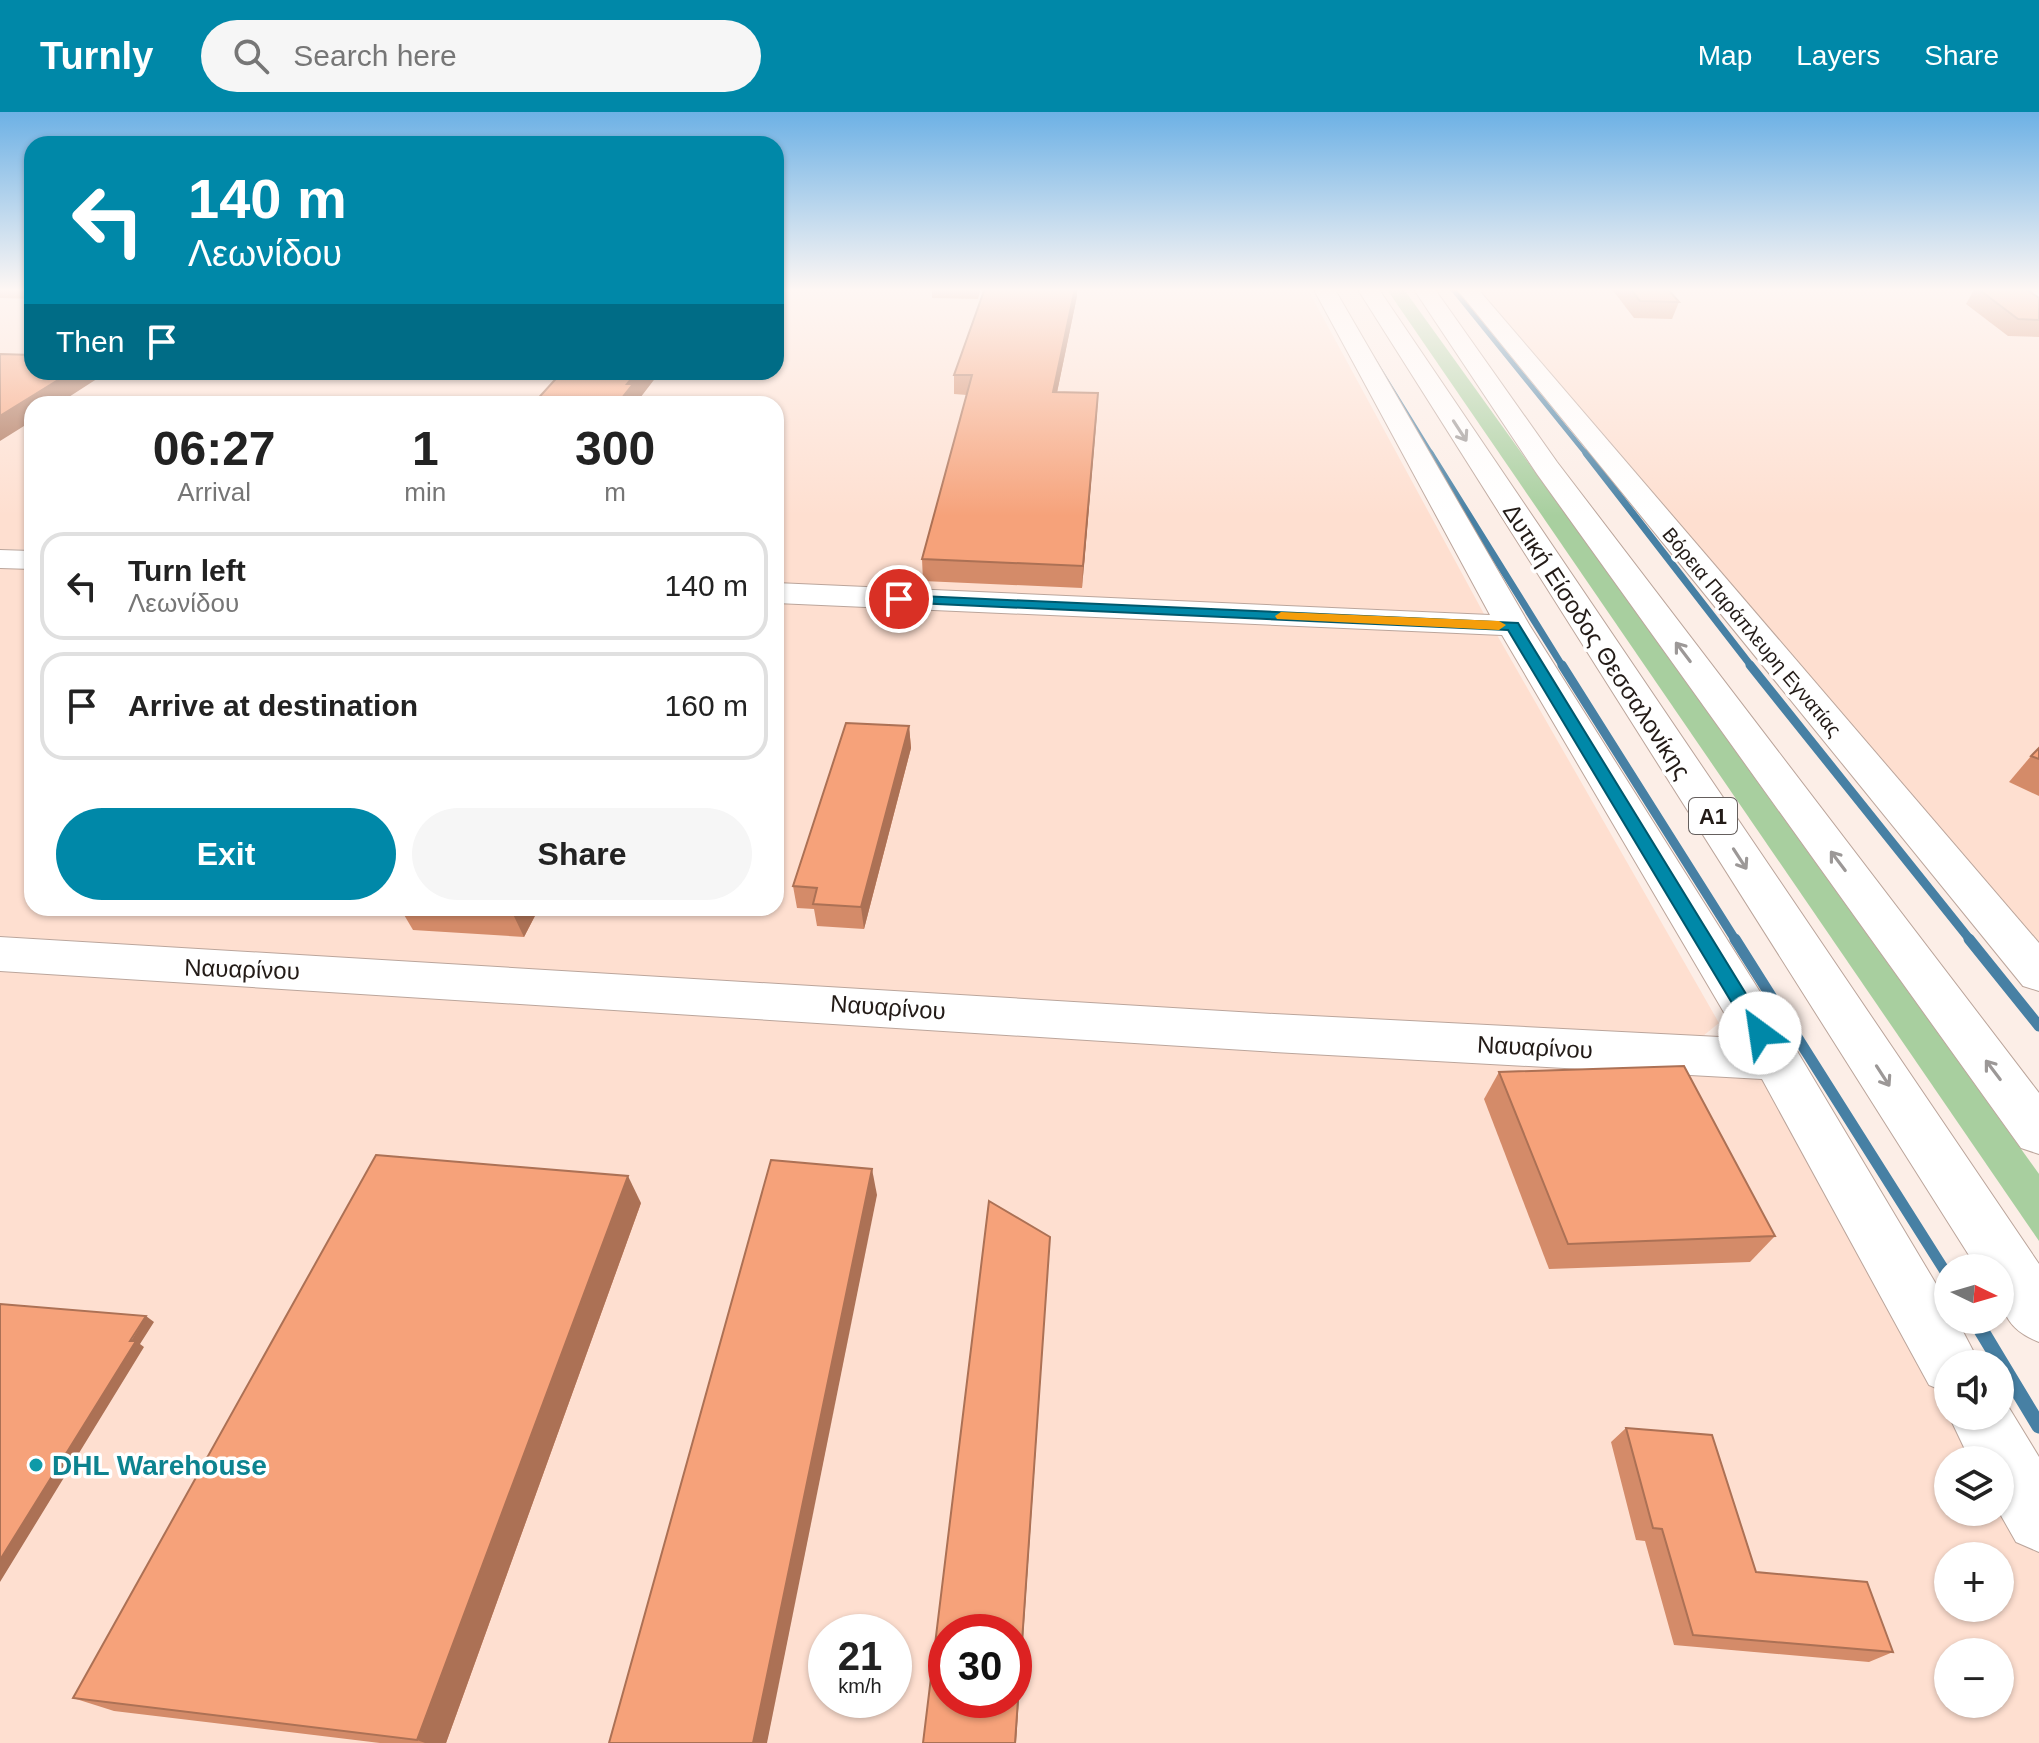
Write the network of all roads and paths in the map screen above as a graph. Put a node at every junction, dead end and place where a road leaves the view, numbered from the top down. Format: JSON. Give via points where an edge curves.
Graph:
{"nodes":[{"id":1,"x":1366,"y":364,"type":"edge"},
{"id":2,"x":1417,"y":364,"type":"edge"},
{"id":3,"x":1475,"y":364,"type":"edge"},
{"id":4,"x":1530,"y":364,"type":"edge"},
{"id":5,"x":0,"y":559,"type":"edge"},
{"id":6,"x":24,"y":560,"type":"edge"},
{"id":7,"x":784,"y":593,"type":"edge"},
{"id":8,"x":1513,"y":626,"type":"junction"},
{"id":9,"x":0,"y":954,"type":"edge"},
{"id":10,"x":2039,"y":974,"type":"edge"},
{"id":11,"x":1777,"y":1060,"type":"junction"},
{"id":12,"x":2039,"y":1132,"type":"edge"},
{"id":13,"x":2039,"y":1314,"type":"edge"},
{"id":14,"x":1942,"y":1350,"type":"edge"},
{"id":15,"x":1988,"y":1430,"type":"edge"},
{"id":16,"x":2039,"y":1519,"type":"edge"}],
"edges":[{"from":1,"to":8,"type":"main road"},
{"from":2,"to":13,"type":"main road","name":"Δυτική Είσοδος Θεσσαλονίκης","number":"Α1","one_way":true},
{"from":12,"to":3,"type":"main road","one_way":true},
{"from":4,"to":10,"type":"main road","name":"Βόρεια Παράπλευρη Εγνατίας"},
{"from":5,"to":6,"type":"main road"},
{"from":7,"to":8,"type":"main road"},
{"from":8,"to":11,"type":"main road"},
{"from":9,"to":11,"type":"main road","name":"Ναυαρίνου"},
{"from":11,"to":14,"type":"main road"},
{"from":15,"to":16,"type":"main road"}]}
